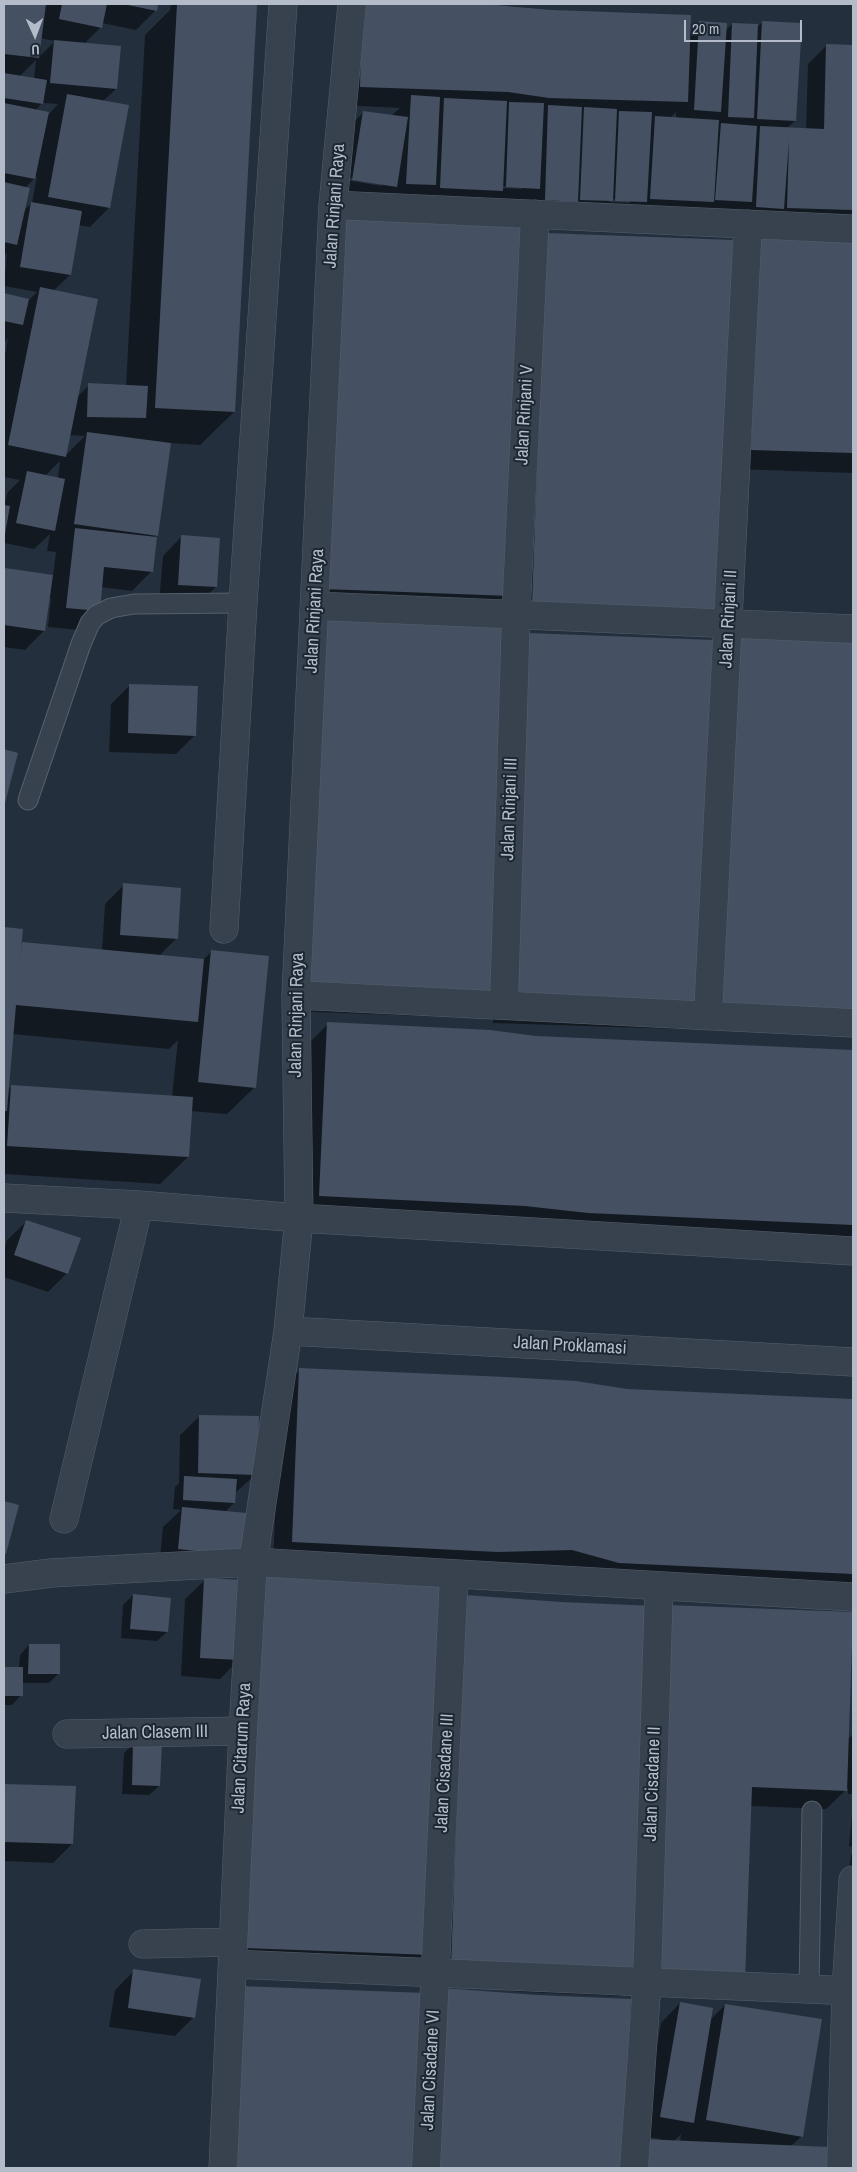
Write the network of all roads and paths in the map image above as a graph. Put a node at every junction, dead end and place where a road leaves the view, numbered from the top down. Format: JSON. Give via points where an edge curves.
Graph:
{"nodes":[{"id":1,"x":283,"y":4,"type":"edge"},
{"id":2,"x":352,"y":4,"type":"edge"},
{"id":3,"x":333,"y":205,"type":"junction"},
{"id":4,"x":535,"y":214,"type":"junction"},
{"id":5,"x":748,"y":224,"type":"junction"},
{"id":6,"x":853,"y":229,"type":"edge"},
{"id":7,"x":243,"y":603,"type":"junction"},
{"id":8,"x":315,"y":606,"type":"junction"},
{"id":9,"x":516,"y":615,"type":"junction"},
{"id":10,"x":729,"y":624,"type":"junction"},
{"id":11,"x":853,"y":629,"type":"edge"},
{"id":12,"x":28,"y":800,"type":"dead end"},
{"id":13,"x":224,"y":929,"type":"dead end"},
{"id":14,"x":296,"y":995,"type":"junction"},
{"id":15,"x":504,"y":1004,"type":"junction"},
{"id":16,"x":708,"y":1014,"type":"junction"},
{"id":17,"x":853,"y":1022,"type":"edge"},
{"id":18,"x":4,"y":1198,"type":"edge"},
{"id":19,"x":139,"y":1204,"type":"junction"},
{"id":20,"x":299,"y":1218,"type":"junction"},
{"id":21,"x":853,"y":1251,"type":"edge"},
{"id":22,"x":288,"y":1331,"type":"junction"},
{"id":23,"x":853,"y":1362,"type":"edge"},
{"id":24,"x":64,"y":1519,"type":"dead end"},
{"id":25,"x":253,"y":1562,"type":"junction"},
{"id":26,"x":454,"y":1574,"type":"junction"},
{"id":27,"x":4,"y":1579,"type":"edge"},
{"id":28,"x":659,"y":1586,"type":"junction"},
{"id":29,"x":853,"y":1597,"type":"edge"},
{"id":30,"x":242,"y":1731,"type":"junction"},
{"id":31,"x":67,"y":1734,"type":"dead end"},
{"id":32,"x":812,"y":1811,"type":"dead end"},
{"id":33,"x":853,"y":1880,"type":"edge"},
{"id":34,"x":143,"y":1944,"type":"dead end"},
{"id":35,"x":233,"y":1953,"type":"junction"},
{"id":36,"x":436,"y":1972,"type":"junction"},
{"id":37,"x":647,"y":1982,"type":"junction"},
{"id":38,"x":809,"y":1989,"type":"junction"},
{"id":39,"x":850,"y":1991,"type":"edge"},
{"id":40,"x":222,"y":2168,"type":"edge"},
{"id":41,"x":426,"y":2168,"type":"edge"},
{"id":42,"x":634,"y":2168,"type":"edge"},
{"id":43,"x":840,"y":2168,"type":"edge"}],
"edges":[{"from":1,"to":7,"type":"street"},
{"from":2,"to":3,"type":"street","name":"Jalan Rinjani Raya"},
{"from":3,"to":4,"type":"street"},
{"from":3,"to":8,"type":"street","name":"Jalan Rinjani Raya"},
{"from":4,"to":5,"type":"street"},
{"from":4,"to":9,"type":"street","name":"Jalan Rinjani V"},
{"from":5,"to":6,"type":"street"},
{"from":5,"to":10,"type":"street","name":"Jalan Rinjani II"},
{"from":7,"to":12,"type":"lane","via":[[134,604],[111,608],[96,615],[81,644]]},
{"from":7,"to":13,"type":"street"},
{"from":8,"to":9,"type":"street"},
{"from":8,"to":14,"type":"street","name":"Jalan Rinjani Raya"},
{"from":9,"to":10,"type":"street"},
{"from":9,"to":15,"type":"street","name":"Jalan Rinjani III"},
{"from":10,"to":11,"type":"street"},
{"from":10,"to":16,"type":"street","name":"Jalan Rinjani II"},
{"from":14,"to":15,"type":"street"},
{"from":14,"to":20,"type":"street","name":"Jalan Rinjani Raya"},
{"from":15,"to":16,"type":"street"},
{"from":16,"to":17,"type":"street"},
{"from":18,"to":19,"type":"street"},
{"from":19,"to":20,"type":"street"},
{"from":19,"to":24,"type":"street"},
{"from":20,"to":21,"type":"street"},
{"from":20,"to":22,"type":"street","name":"Jalan Rinjani Raya"},
{"from":22,"to":23,"type":"street","name":"Jalan Proklamasi"},
{"from":22,"to":25,"type":"street","name":"Jalan Citarum Raya"},
{"from":25,"to":26,"type":"street"},
{"from":25,"to":27,"type":"street"},
{"from":25,"to":30,"type":"street","name":"Jalan Citarum Raya"},
{"from":26,"to":28,"type":"street"},
{"from":26,"to":36,"type":"street","name":"Jalan Cisadane III"},
{"from":28,"to":29,"type":"street"},
{"from":28,"to":37,"type":"street","name":"Jalan Cisadane II"},
{"from":30,"to":31,"type":"street","name":"Jalan Clasem III"},
{"from":30,"to":35,"type":"street","name":"Jalan Citarum Raya"},
{"from":32,"to":38,"type":"lane"},
{"from":33,"to":39,"type":"street"},
{"from":34,"to":35,"type":"street"},
{"from":35,"to":36,"type":"street"},
{"from":35,"to":40,"type":"street","name":"Jalan Citarum Raya"},
{"from":36,"to":37,"type":"street"},
{"from":36,"to":41,"type":"street","name":"Jalan Cisadane VI"},
{"from":37,"to":38,"type":"street"},
{"from":37,"to":42,"type":"street","name":"Jalan Cisadane II"},
{"from":38,"to":39,"type":"street"},
{"from":39,"to":43,"type":"street"}]}
